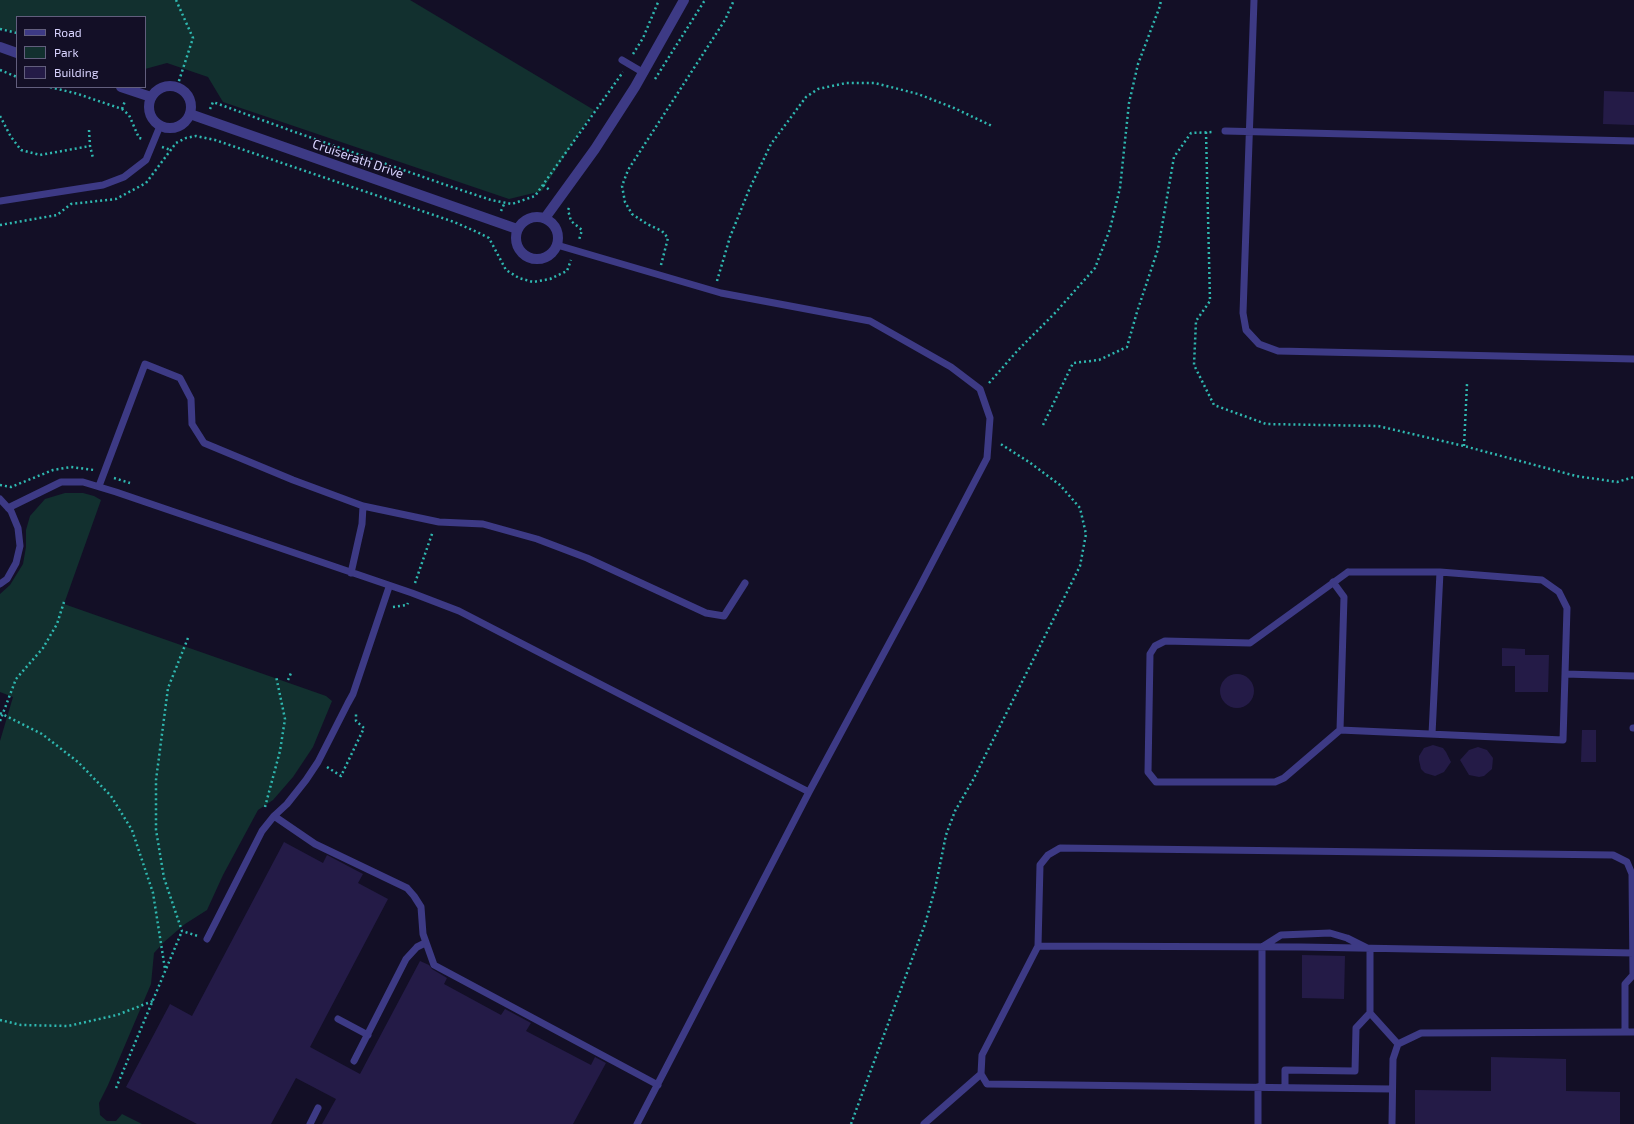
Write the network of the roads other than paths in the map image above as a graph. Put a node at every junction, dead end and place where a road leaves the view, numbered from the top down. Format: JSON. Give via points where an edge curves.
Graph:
{"nodes":[{"id":1,"x":684,"y":0,"type":"edge"},
{"id":2,"x":1254,"y":0,"type":"edge"},
{"id":3,"x":0,"y":47,"type":"edge"},
{"id":4,"x":16,"y":53,"type":"edge"},
{"id":5,"x":622,"y":60,"type":"dead end"},
{"id":6,"x":644,"y":73,"type":"junction"},
{"id":7,"x":124,"y":88,"type":"edge"},
{"id":8,"x":151,"y":97,"type":"junction"},
{"id":9,"x":190,"y":114,"type":"junction"},
{"id":10,"x":160,"y":126,"type":"junction"},
{"id":11,"x":1225,"y":131,"type":"road end"},
{"id":12,"x":1248,"y":131,"type":"junction"},
{"id":13,"x":1634,"y":141,"type":"edge"},
{"id":14,"x":0,"y":201,"type":"edge"},
{"id":15,"x":545,"y":218,"type":"junction"},
{"id":16,"x":517,"y":229,"type":"junction"},
{"id":17,"x":557,"y":244,"type":"junction"},
{"id":18,"x":1634,"y":359,"type":"edge"},
{"id":19,"x":99,"y":486,"type":"junction"},
{"id":20,"x":0,"y":499,"type":"edge"},
{"id":21,"x":363,"y":506,"type":"junction"},
{"id":22,"x":8,"y":508,"type":"junction"},
{"id":23,"x":1440,"y":572,"type":"junction"},
{"id":24,"x":351,"y":573,"type":"junction"},
{"id":25,"x":1333,"y":582,"type":"junction"},
{"id":26,"x":745,"y":583,"type":"dead end"},
{"id":27,"x":0,"y":584,"type":"edge"},
{"id":28,"x":389,"y":587,"type":"junction"},
{"id":29,"x":1565,"y":674,"type":"junction"},
{"id":30,"x":1634,"y":676,"type":"edge"},
{"id":31,"x":1340,"y":730,"type":"junction"},
{"id":32,"x":1432,"y":734,"type":"junction"},
{"id":33,"x":808,"y":792,"type":"junction"},
{"id":34,"x":274,"y":816,"type":"junction"},
{"id":35,"x":207,"y":939,"type":"road end"},
{"id":36,"x":426,"y":943,"type":"junction"},
{"id":37,"x":1038,"y":946,"type":"junction"},
{"id":38,"x":1262,"y":947,"type":"junction"},
{"id":39,"x":1370,"y":949,"type":"junction"},
{"id":40,"x":1633,"y":953,"type":"edge"},
{"id":41,"x":1370,"y":1013,"type":"junction"},
{"id":42,"x":338,"y":1019,"type":"dead end"},
{"id":43,"x":1625,"y":1032,"type":"junction"},
{"id":44,"x":1634,"y":1032,"type":"edge"},
{"id":45,"x":368,"y":1035,"type":"junction"},
{"id":46,"x":1398,"y":1044,"type":"junction"},
{"id":47,"x":354,"y":1061,"type":"dead end"},
{"id":48,"x":981,"y":1074,"type":"junction"},
{"id":49,"x":658,"y":1085,"type":"junction"},
{"id":50,"x":1260,"y":1087,"type":"junction"},
{"id":51,"x":1285,"y":1087,"type":"junction"},
{"id":52,"x":1392,"y":1089,"type":"junction"},
{"id":53,"x":318,"y":1108,"type":"dead end"},
{"id":54,"x":310,"y":1124,"type":"edge"},
{"id":55,"x":637,"y":1124,"type":"edge"},
{"id":56,"x":924,"y":1124,"type":"edge"},
{"id":57,"x":1258,"y":1124,"type":"edge"},
{"id":58,"x":1392,"y":1124,"type":"edge"}],
"edges":[{"from":1,"to":6,"type":"street"},
{"from":2,"to":12,"type":"lane"},
{"from":3,"to":4,"type":"street"},
{"from":5,"to":6,"type":"lane"},
{"from":6,"to":15,"type":"street","via":[[595,149]]},
{"from":7,"to":8,"type":"street"},
{"from":8,"to":9,"type":"street","via":[[165,86],[177,87],[190,101]]},
{"from":8,"to":10,"type":"street","via":[[148,110]]},
{"from":9,"to":10,"type":"street","via":[[187,120],[175,128]]},
{"from":9,"to":16,"type":"street","name":"Cruiserath Drive"},
{"from":10,"to":14,"type":"lane","via":[[146,160],[124,177],[103,185]]},
{"from":11,"to":12,"type":"lane"},
{"from":12,"to":13,"type":"lane"},
{"from":12,"to":18,"type":"lane","via":[[1243,313],[1246,330],[1259,344],[1278,351]]},
{"from":15,"to":16,"type":"street","via":[[532,217]]},
{"from":15,"to":17,"type":"street","via":[[557,232]]},
{"from":16,"to":17,"type":"street","via":[[515,236],[518,249],[529,258],[536,260],[549,256]]},
{"from":17,"to":33,"type":"lane","via":[[714,291],[870,321],[951,367],[980,389],[990,418],[987,458],[920,588]]},
{"from":19,"to":21,"type":"lane","via":[[145,364],[180,378],[191,399],[192,424],[204,443]]},
{"from":19,"to":22,"type":"lane","via":[[82,482],[61,482]]},
{"from":19,"to":24,"type":"lane"},
{"from":20,"to":22,"type":"lane"},
{"from":21,"to":24,"type":"lane","via":[[362,524]]},
{"from":21,"to":26,"type":"lane","via":[[436,522],[483,524],[537,538],[587,558],[706,613],[724,616]]},
{"from":22,"to":27,"type":"lane","via":[[18,528],[20,546],[16,563],[7,579]]},
{"from":23,"to":25,"type":"lane","via":[[1348,572]]},
{"from":23,"to":29,"type":"lane","via":[[1542,580],[1559,592],[1567,608]]},
{"from":23,"to":32,"type":"lane"},
{"from":24,"to":28,"type":"lane"},
{"from":25,"to":31,"type":"lane","via":[[1344,597]]},
{"from":25,"to":31,"type":"lane","via":[[1250,644],[1165,641],[1155,646],[1150,654],[1148,772],[1156,782],[1275,782],[1284,778]]},
{"from":28,"to":33,"type":"lane","via":[[459,610]]},
{"from":28,"to":34,"type":"lane","via":[[353,694],[318,762],[287,804]]},
{"from":29,"to":30,"type":"lane"},
{"from":29,"to":32,"type":"lane","via":[[1563,740]]},
{"from":31,"to":32,"type":"lane"},
{"from":33,"to":49,"type":"lane"},
{"from":34,"to":35,"type":"lane","via":[[262,832]]},
{"from":34,"to":36,"type":"lane","via":[[315,844],[407,888],[421,907]]},
{"from":36,"to":45,"type":"lane","via":[[417,947],[406,959]]},
{"from":36,"to":49,"type":"lane","via":[[434,965]]},
{"from":37,"to":38,"type":"lane"},
{"from":37,"to":40,"type":"lane","via":[[1040,865],[1048,855],[1060,848],[1614,855],[1627,862],[1632,874]]},
{"from":37,"to":48,"type":"lane","via":[[982,1056]]},
{"from":38,"to":39,"type":"lane"},
{"from":38,"to":39,"type":"lane","via":[[1281,935],[1330,933]]},
{"from":38,"to":50,"type":"lane"},
{"from":39,"to":40,"type":"lane"},
{"from":39,"to":41,"type":"lane"},
{"from":40,"to":43,"type":"lane","via":[[1632,975],[1625,984]]},
{"from":41,"to":46,"type":"lane"},
{"from":41,"to":51,"type":"lane","via":[[1356,1028],[1355,1071],[1285,1070]]},
{"from":42,"to":45,"type":"lane"},
{"from":43,"to":44,"type":"lane"},
{"from":43,"to":46,"type":"lane","via":[[1421,1033]]},
{"from":45,"to":47,"type":"lane"},
{"from":46,"to":52,"type":"lane","via":[[1392,1059]]},
{"from":48,"to":50,"type":"lane","via":[[987,1084]]},
{"from":48,"to":56,"type":"lane"},
{"from":49,"to":55,"type":"lane"},
{"from":50,"to":51,"type":"lane"},
{"from":50,"to":57,"type":"lane"},
{"from":51,"to":52,"type":"lane"},
{"from":52,"to":58,"type":"lane"},
{"from":53,"to":54,"type":"lane"}]}
